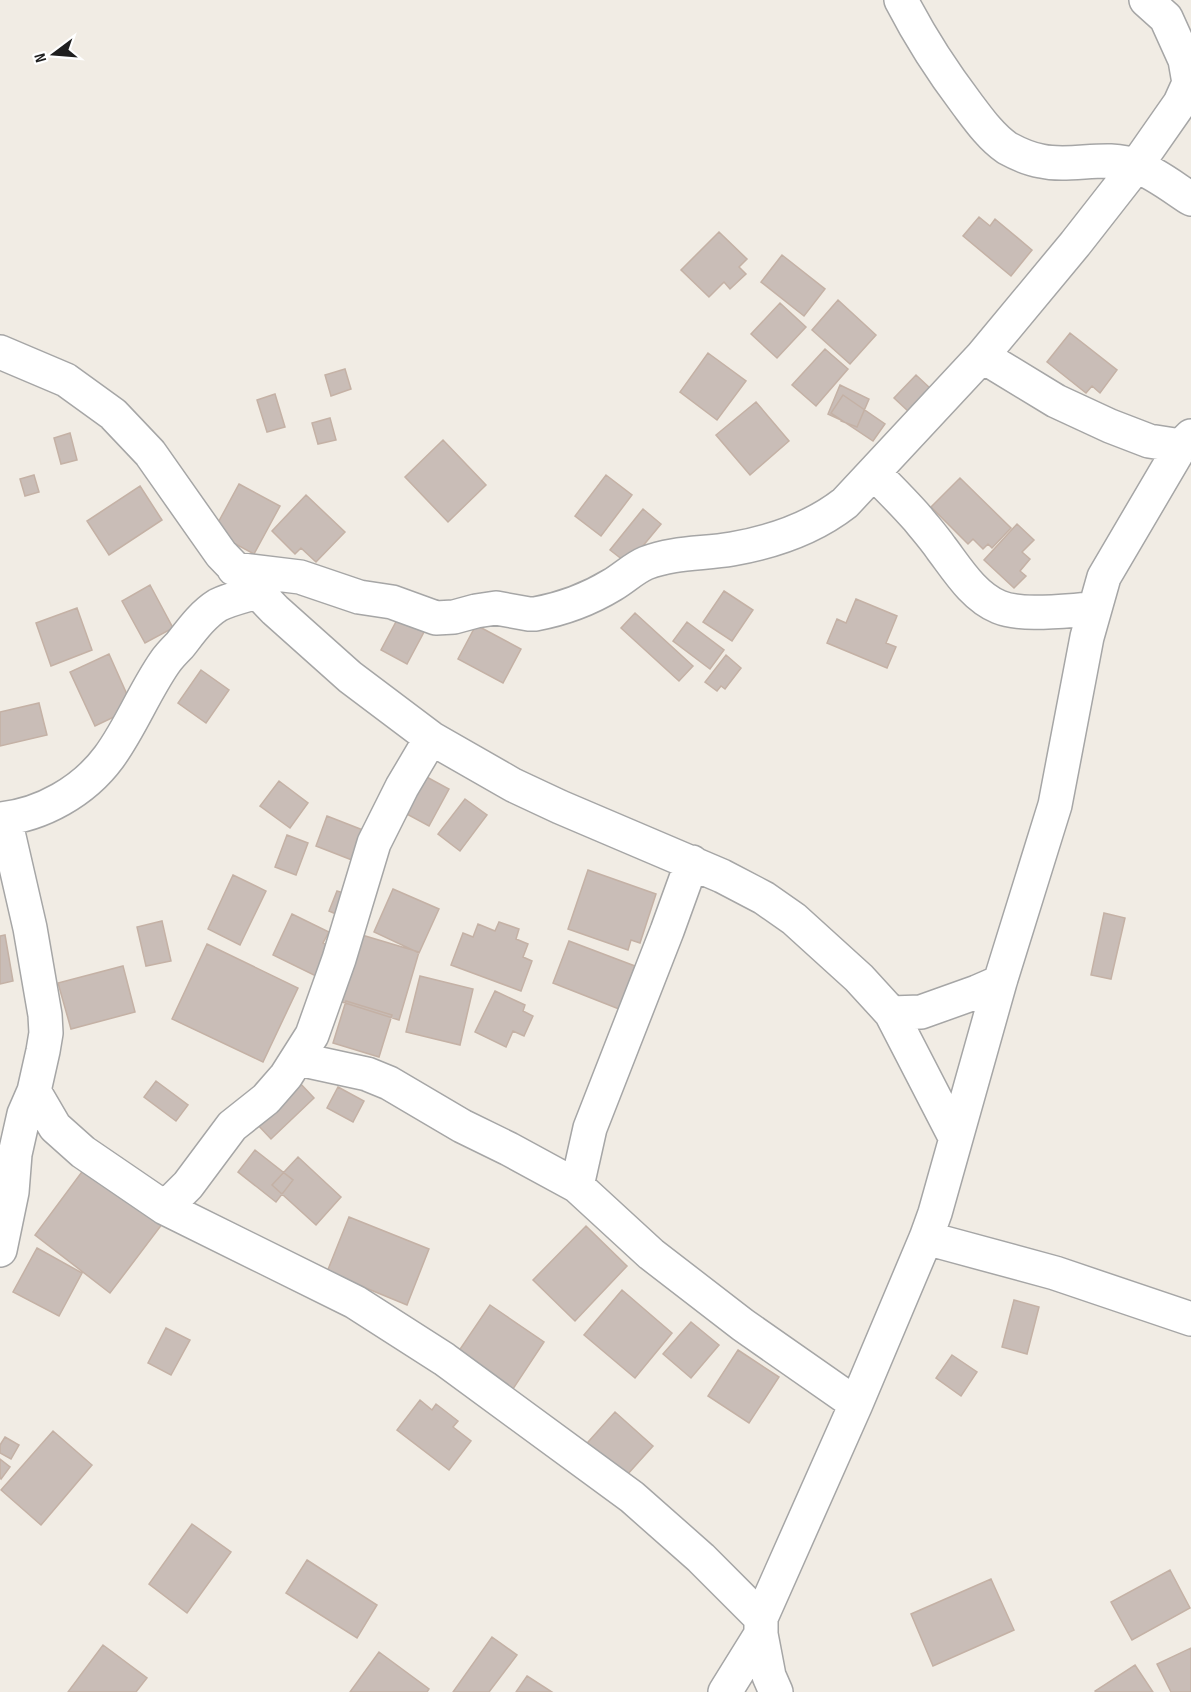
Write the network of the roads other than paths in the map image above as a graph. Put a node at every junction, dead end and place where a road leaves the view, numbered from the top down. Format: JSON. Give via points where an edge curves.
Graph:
{"nodes":[{"id":1,"x":901,"y":0,"type":"edge"},
{"id":2,"x":1146,"y":0,"type":"edge"},
{"id":3,"x":1136,"y":166,"type":"junction"},
{"id":4,"x":1191,"y":199,"type":"edge"},
{"id":5,"x":0,"y":352,"type":"edge"},
{"id":6,"x":982,"y":356,"type":"junction"},
{"id":7,"x":1186,"y":441,"type":"edge"},
{"id":8,"x":874,"y":472,"type":"junction"},
{"id":9,"x":246,"y":581,"type":"junction"},
{"id":10,"x":1095,"y":609,"type":"junction"},
{"id":11,"x":431,"y":738,"type":"junction"},
{"id":12,"x":3,"y":819,"type":"edge"},
{"id":13,"x":692,"y":862,"type":"junction"},
{"id":14,"x":1000,"y":982,"type":"junction"},
{"id":15,"x":891,"y":1013,"type":"junction"},
{"id":16,"x":298,"y":1059,"type":"junction"},
{"id":17,"x":34,"y":1091,"type":"junction"},
{"id":18,"x":956,"y":1137,"type":"junction"},
{"id":19,"x":577,"y":1186,"type":"junction"},
{"id":20,"x":165,"y":1208,"type":"junction"},
{"id":21,"x":926,"y":1238,"type":"junction"},
{"id":22,"x":0,"y":1250,"type":"edge"},
{"id":23,"x":1191,"y":1319,"type":"edge"},
{"id":24,"x":856,"y":1404,"type":"junction"},
{"id":25,"x":761,"y":1626,"type":"junction"},
{"id":26,"x":725,"y":1692,"type":"edge"},
{"id":27,"x":776,"y":1692,"type":"edge"}],
"edges":[{"from":1,"to":3,"type":"street","via":[[935,61],[983,126],[1006,147],[1043,162],[1113,162]]},
{"from":2,"to":3,"type":"street","via":[[1171,27],[1185,60],[1189,83],[1180,103]]},
{"from":3,"to":4,"type":"street"},
{"from":3,"to":6,"type":"street"},
{"from":5,"to":9,"type":"street","via":[[66,380],[113,414],[150,453],[221,554]]},
{"from":6,"to":7,"type":"street","via":[[1056,401],[1110,426],[1149,441]]},
{"from":6,"to":8,"type":"street"},
{"from":7,"to":10,"type":"street","via":[[1104,577]]},
{"from":8,"to":9,"type":"street","via":[[830,515],[800,530],[732,549],[667,556],[646,563],[598,593],[535,614],[496,608],[435,618],[300,577]]},
{"from":8,"to":10,"type":"street","via":[[963,578],[998,607],[1047,612]]},
{"from":9,"to":11,"type":"street","via":[[350,677]]},
{"from":9,"to":12,"type":"street","via":[[207,613],[165,661],[108,759],[87,780],[48,806]]},
{"from":10,"to":14,"type":"street","via":[[1055,805]]},
{"from":11,"to":13,"type":"street","via":[[513,785]]},
{"from":11,"to":16,"type":"street","via":[[374,843],[320,1015]]},
{"from":12,"to":17,"type":"street","via":[[30,928],[45,1015],[44,1051]]},
{"from":13,"to":15,"type":"street","via":[[764,898],[794,919]]},
{"from":13,"to":19,"type":"street","via":[[590,1128]]},
{"from":14,"to":15,"type":"street","via":[[921,1012]]},
{"from":14,"to":18,"type":"street"},
{"from":15,"to":18,"type":"street"},
{"from":16,"to":19,"type":"street","via":[[367,1074],[389,1083]]},
{"from":16,"to":20,"type":"street","via":[[266,1099],[232,1126],[188,1185]]},
{"from":17,"to":20,"type":"street","via":[[56,1127],[83,1152]]},
{"from":17,"to":22,"type":"street","via":[[15,1154]]},
{"from":18,"to":21,"type":"street"},
{"from":19,"to":24,"type":"street","via":[[651,1254]]},
{"from":20,"to":25,"type":"street","via":[[355,1302],[444,1359],[632,1497],[701,1558]]},
{"from":21,"to":23,"type":"street","via":[[1055,1273]]},
{"from":21,"to":24,"type":"street"},
{"from":24,"to":25,"type":"street"},
{"from":25,"to":26,"type":"street"},
{"from":25,"to":27,"type":"street","via":[[769,1676]]}]}
